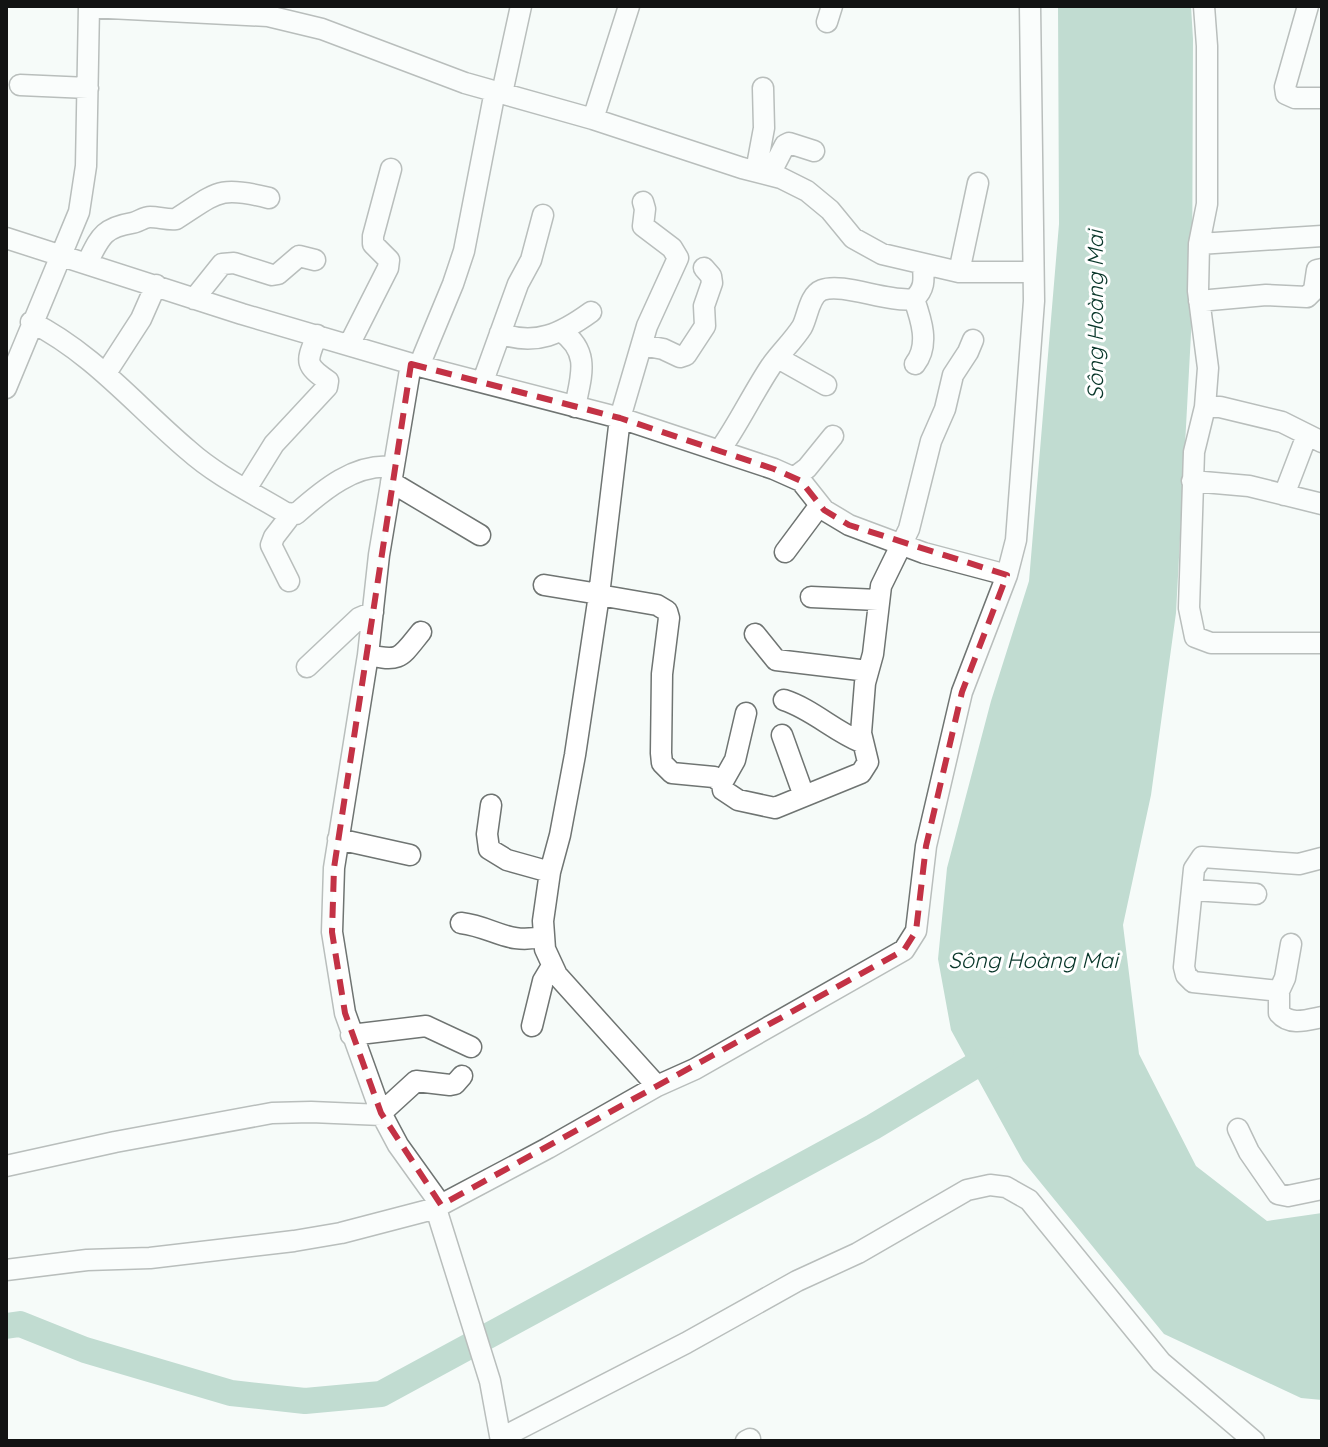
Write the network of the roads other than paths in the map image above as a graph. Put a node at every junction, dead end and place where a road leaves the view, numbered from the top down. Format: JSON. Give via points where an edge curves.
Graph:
{"nodes":[{"id":1,"x":89,"y":6,"type":"edge"},
{"id":2,"x":521,"y":6,"type":"edge"},
{"id":3,"x":629,"y":6,"type":"edge"},
{"id":4,"x":1030,"y":6,"type":"edge"},
{"id":5,"x":1204,"y":6,"type":"edge"},
{"id":6,"x":1308,"y":6,"type":"edge"},
{"id":7,"x":20,"y":85,"type":"dead end"},
{"id":8,"x":88,"y":88,"type":"junction"},
{"id":9,"x":763,"y":88,"type":"dead end"},
{"id":10,"x":498,"y":92,"type":"junction"},
{"id":11,"x":1322,"y":98,"type":"edge"},
{"id":12,"x":593,"y":119,"type":"junction"},
{"id":13,"x":814,"y":151,"type":"dead end"},
{"id":14,"x":391,"y":169,"type":"dead end"},
{"id":15,"x":763,"y":173,"type":"junction"},
{"id":16,"x":978,"y":183,"type":"dead end"},
{"id":17,"x":269,"y":198,"type":"dead end"},
{"id":18,"x":643,"y":202,"type":"dead end"},
{"id":19,"x":543,"y":215,"type":"dead end"},
{"id":20,"x":1322,"y":236,"type":"edge"},
{"id":21,"x":6,"y":238,"type":"edge"},
{"id":22,"x":1199,"y":244,"type":"junction"},
{"id":23,"x":62,"y":254,"type":"junction"},
{"id":24,"x":315,"y":260,"type":"dead end"},
{"id":25,"x":87,"y":263,"type":"junction"},
{"id":26,"x":923,"y":266,"type":"junction"},
{"id":27,"x":704,"y":268,"type":"dead end"},
{"id":28,"x":1322,"y":269,"type":"edge"},
{"id":29,"x":959,"y":272,"type":"junction"},
{"id":30,"x":1033,"y":272,"type":"junction"},
{"id":31,"x":156,"y":285,"type":"junction"},
{"id":32,"x":194,"y":299,"type":"junction"},
{"id":33,"x":914,"y":299,"type":"junction"},
{"id":34,"x":1199,"y":301,"type":"junction"},
{"id":35,"x":591,"y":312,"type":"dead end"},
{"id":36,"x":31,"y":322,"type":"junction"},
{"id":37,"x":561,"y":331,"type":"junction"},
{"id":38,"x":500,"y":333,"type":"junction"},
{"id":39,"x":317,"y":335,"type":"junction"},
{"id":40,"x":973,"y":340,"type":"dead end"},
{"id":41,"x":349,"y":345,"type":"junction"},
{"id":42,"x":642,"y":345,"type":"junction"},
{"id":43,"x":778,"y":358,"type":"junction"},
{"id":44,"x":915,"y":364,"type":"dead end"},
{"id":45,"x":415,"y":365,"type":"junction"},
{"id":46,"x":106,"y":373,"type":"junction"},
{"id":47,"x":483,"y":381,"type":"junction"},
{"id":48,"x":826,"y":385,"type":"dead end"},
{"id":49,"x":6,"y":388,"type":"edge"},
{"id":50,"x":575,"y":407,"type":"junction"},
{"id":51,"x":1205,"y":407,"type":"junction"},
{"id":52,"x":620,"y":418,"type":"junction"},
{"id":53,"x":833,"y":436,"type":"dead end"},
{"id":54,"x":1314,"y":439,"type":"edge"},
{"id":55,"x":720,"y":450,"type":"junction"},
{"id":56,"x":392,"y":474,"type":"junction"},
{"id":57,"x":795,"y":477,"type":"junction"},
{"id":58,"x":1192,"y":481,"type":"junction"},
{"id":59,"x":246,"y":489,"type":"junction"},
{"id":60,"x":1284,"y":495,"type":"junction"},
{"id":61,"x":1322,"y":504,"type":"edge"},
{"id":62,"x":820,"y":505,"type":"junction"},
{"id":63,"x":291,"y":515,"type":"junction"},
{"id":64,"x":480,"y":535,"type":"dead end"},
{"id":65,"x":901,"y":544,"type":"junction"},
{"id":66,"x":785,"y":552,"type":"dead end"},
{"id":67,"x":1007,"y":575,"type":"junction"},
{"id":68,"x":289,"y":581,"type":"dead end"},
{"id":69,"x":544,"y":585,"type":"dead end"},
{"id":70,"x":599,"y":594,"type":"junction"},
{"id":71,"x":811,"y":597,"type":"dead end"},
{"id":72,"x":878,"y":600,"type":"junction"},
{"id":73,"x":373,"y":612,"type":"junction"},
{"id":74,"x":421,"y":632,"type":"dead end"},
{"id":75,"x":755,"y":634,"type":"dead end"},
{"id":76,"x":1322,"y":643,"type":"edge"},
{"id":77,"x":368,"y":655,"type":"junction"},
{"id":78,"x":307,"y":667,"type":"dead end"},
{"id":79,"x":868,"y":671,"type":"junction"},
{"id":80,"x":784,"y":700,"type":"dead end"},
{"id":81,"x":746,"y":713,"type":"dead end"},
{"id":82,"x":782,"y":735,"type":"dead end"},
{"id":83,"x":861,"y":742,"type":"junction"},
{"id":84,"x":722,"y":783,"type":"junction"},
{"id":85,"x":804,"y":796,"type":"junction"},
{"id":86,"x":491,"y":805,"type":"dead end"},
{"id":87,"x":338,"y":839,"type":"junction"},
{"id":88,"x":410,"y":855,"type":"dead end"},
{"id":89,"x":1322,"y":858,"type":"edge"},
{"id":90,"x":550,"y":872,"type":"junction"},
{"id":91,"x":1193,"y":890,"type":"junction"},
{"id":92,"x":1256,"y":894,"type":"dead end"},
{"id":93,"x":461,"y":923,"type":"dead end"},
{"id":94,"x":544,"y":936,"type":"junction"},
{"id":95,"x":1291,"y":944,"type":"dead end"},
{"id":96,"x":552,"y":966,"type":"junction"},
{"id":97,"x":1279,"y":991,"type":"junction"},
{"id":98,"x":1322,"y":1017,"type":"edge"},
{"id":99,"x":532,"y":1026,"type":"dead end"},
{"id":100,"x":351,"y":1035,"type":"junction"},
{"id":101,"x":471,"y":1047,"type":"dead end"},
{"id":102,"x":462,"y":1076,"type":"dead end"},
{"id":103,"x":657,"y":1086,"type":"junction"},
{"id":104,"x":381,"y":1114,"type":"junction"},
{"id":105,"x":1238,"y":1129,"type":"dead end"},
{"id":106,"x":6,"y":1166,"type":"edge"},
{"id":107,"x":1322,"y":1189,"type":"edge"},
{"id":108,"x":437,"y":1207,"type":"junction"},
{"id":109,"x":6,"y":1270,"type":"edge"},
{"id":110,"x":501,"y":1439,"type":"edge"},
{"id":111,"x":1254,"y":1441,"type":"edge"}],
"edges":[{"from":1,"to":8,"type":"street"},
{"from":1,"to":10,"type":"street","via":[[268,16],[322,29]]},
{"from":2,"to":10,"type":"street"},
{"from":3,"to":12,"type":"street"},
{"from":4,"to":30,"type":"street"},
{"from":5,"to":22,"type":"street","via":[[1207,204]]},
{"from":6,"to":11,"type":"street","via":[[1286,94]]},
{"from":7,"to":8,"type":"street"},
{"from":8,"to":23,"type":"street","via":[[84,191]]},
{"from":9,"to":15,"type":"street"},
{"from":10,"to":12,"type":"street"},
{"from":10,"to":45,"type":"street","via":[[464,251]]},
{"from":12,"to":15,"type":"street"},
{"from":13,"to":15,"type":"street","via":[[789,143]]},
{"from":14,"to":41,"type":"street","via":[[373,236],[373,244],[389,260],[388,268]]},
{"from":15,"to":26,"type":"street","via":[[807,191],[858,242]]},
{"from":16,"to":29,"type":"street"},
{"from":17,"to":25,"type":"street","via":[[228,191],[199,201],[176,219],[146,218],[114,226],[106,230]]},
{"from":18,"to":42,"type":"street","via":[[643,226],[678,258]]},
{"from":19,"to":38,"type":"street","via":[[531,260]]},
{"from":20,"to":22,"type":"street"},
{"from":21,"to":23,"type":"street"},
{"from":22,"to":34,"type":"street"},
{"from":23,"to":25,"type":"street"},
{"from":23,"to":36,"type":"street"},
{"from":24,"to":32,"type":"street","via":[[299,256],[272,275],[222,264]]},
{"from":25,"to":31,"type":"street"},
{"from":26,"to":29,"type":"street"},
{"from":26,"to":33,"type":"street","via":[[922,290]]},
{"from":27,"to":42,"type":"street","via":[[712,283],[704,306],[705,326],[686,355]]},
{"from":28,"to":34,"type":"street","via":[[1314,273],[1314,290],[1307,297]]},
{"from":29,"to":30,"type":"street"},
{"from":30,"to":67,"type":"street","via":[[1016,540]]},
{"from":31,"to":32,"type":"street"},
{"from":31,"to":46,"type":"street"},
{"from":32,"to":39,"type":"street"},
{"from":33,"to":43,"type":"street","via":[[819,291]]},
{"from":33,"to":44,"type":"street","via":[[923,332]]},
{"from":34,"to":51,"type":"street","via":[[1208,351]]},
{"from":35,"to":37,"type":"street"},
{"from":36,"to":46,"type":"street","via":[[73,345]]},
{"from":36,"to":49,"type":"street"},
{"from":37,"to":38,"type":"street","via":[[527,341]]},
{"from":37,"to":50,"type":"street","via":[[582,355]]},
{"from":38,"to":47,"type":"street"},
{"from":39,"to":41,"type":"street"},
{"from":39,"to":59,"type":"street","via":[[308,362],[328,381],[327,387],[274,444]]},
{"from":40,"to":65,"type":"street","via":[[953,375]]},
{"from":41,"to":45,"type":"street"},
{"from":42,"to":52,"type":"street"},
{"from":43,"to":48,"type":"street"},
{"from":43,"to":55,"type":"street"},
{"from":45,"to":47,"type":"street"},
{"from":45,"to":56,"type":"street"},
{"from":46,"to":59,"type":"street","via":[[190,452]]},
{"from":47,"to":50,"type":"street"},
{"from":50,"to":52,"type":"street"},
{"from":51,"to":54,"type":"street","via":[[1282,422]]},
{"from":51,"to":58,"type":"street"},
{"from":52,"to":55,"type":"street"},
{"from":52,"to":70,"type":"street"},
{"from":53,"to":57,"type":"street"},
{"from":54,"to":60,"type":"street"},
{"from":55,"to":57,"type":"street"},
{"from":56,"to":63,"type":"street","via":[[373,466],[360,471]]},
{"from":56,"to":64,"type":"street"},
{"from":56,"to":73,"type":"street"},
{"from":57,"to":62,"type":"street"},
{"from":58,"to":60,"type":"street"},
{"from":58,"to":76,"type":"street","via":[[1189,608],[1195,637],[1211,643]]},
{"from":59,"to":63,"type":"street"},
{"from":60,"to":61,"type":"street"},
{"from":62,"to":65,"type":"street","via":[[849,525]]},
{"from":62,"to":66,"type":"street"},
{"from":63,"to":68,"type":"street","via":[[271,545]]},
{"from":65,"to":67,"type":"street"},
{"from":65,"to":72,"type":"street"},
{"from":67,"to":103,"type":"street","via":[[962,692],[926,846],[916,931],[904,950]]},
{"from":69,"to":70,"type":"street"},
{"from":70,"to":84,"type":"street","via":[[667,611],[662,763],[672,773],[714,777]]},
{"from":70,"to":90,"type":"street"},
{"from":71,"to":72,"type":"street"},
{"from":72,"to":79,"type":"street"},
{"from":73,"to":77,"type":"street"},
{"from":73,"to":78,"type":"street","via":[[350,625]]},
{"from":74,"to":77,"type":"street","via":[[403,656]]},
{"from":75,"to":79,"type":"street","via":[[776,660]]},
{"from":77,"to":87,"type":"street"},
{"from":79,"to":83,"type":"street"},
{"from":80,"to":83,"type":"street"},
{"from":81,"to":84,"type":"street","via":[[735,760]]},
{"from":82,"to":85,"type":"street"},
{"from":83,"to":85,"type":"street","via":[[868,762],[861,773]]},
{"from":84,"to":85,"type":"street","via":[[728,794],[756,806],[775,808]]},
{"from":86,"to":90,"type":"street","via":[[489,849]]},
{"from":87,"to":88,"type":"street"},
{"from":87,"to":100,"type":"street","via":[[332,932]]},
{"from":89,"to":91,"type":"street","via":[[1299,864],[1202,857],[1194,869]]},
{"from":90,"to":94,"type":"street"},
{"from":91,"to":92,"type":"street"},
{"from":91,"to":97,"type":"street","via":[[1184,967],[1190,980]]},
{"from":93,"to":94,"type":"street","via":[[509,939]]},
{"from":94,"to":96,"type":"street"},
{"from":95,"to":97,"type":"street"},
{"from":96,"to":99,"type":"street"},
{"from":96,"to":103,"type":"street"},
{"from":97,"to":98,"type":"street","via":[[1281,1017]]},
{"from":100,"to":101,"type":"street","via":[[426,1026]]},
{"from":100,"to":104,"type":"street"},
{"from":102,"to":104,"type":"street","via":[[450,1085],[416,1081]]},
{"from":103,"to":108,"type":"street"},
{"from":104,"to":106,"type":"street","via":[[272,1113]]},
{"from":104,"to":108,"type":"street"},
{"from":105,"to":107,"type":"street","via":[[1278,1194]]},
{"from":108,"to":109,"type":"street","via":[[294,1241]]},
{"from":108,"to":110,"type":"street","via":[[488,1374]]},
{"from":110,"to":111,"type":"street","via":[[858,1253],[967,1190],[990,1185],[1029,1200],[1161,1362]]}]}
